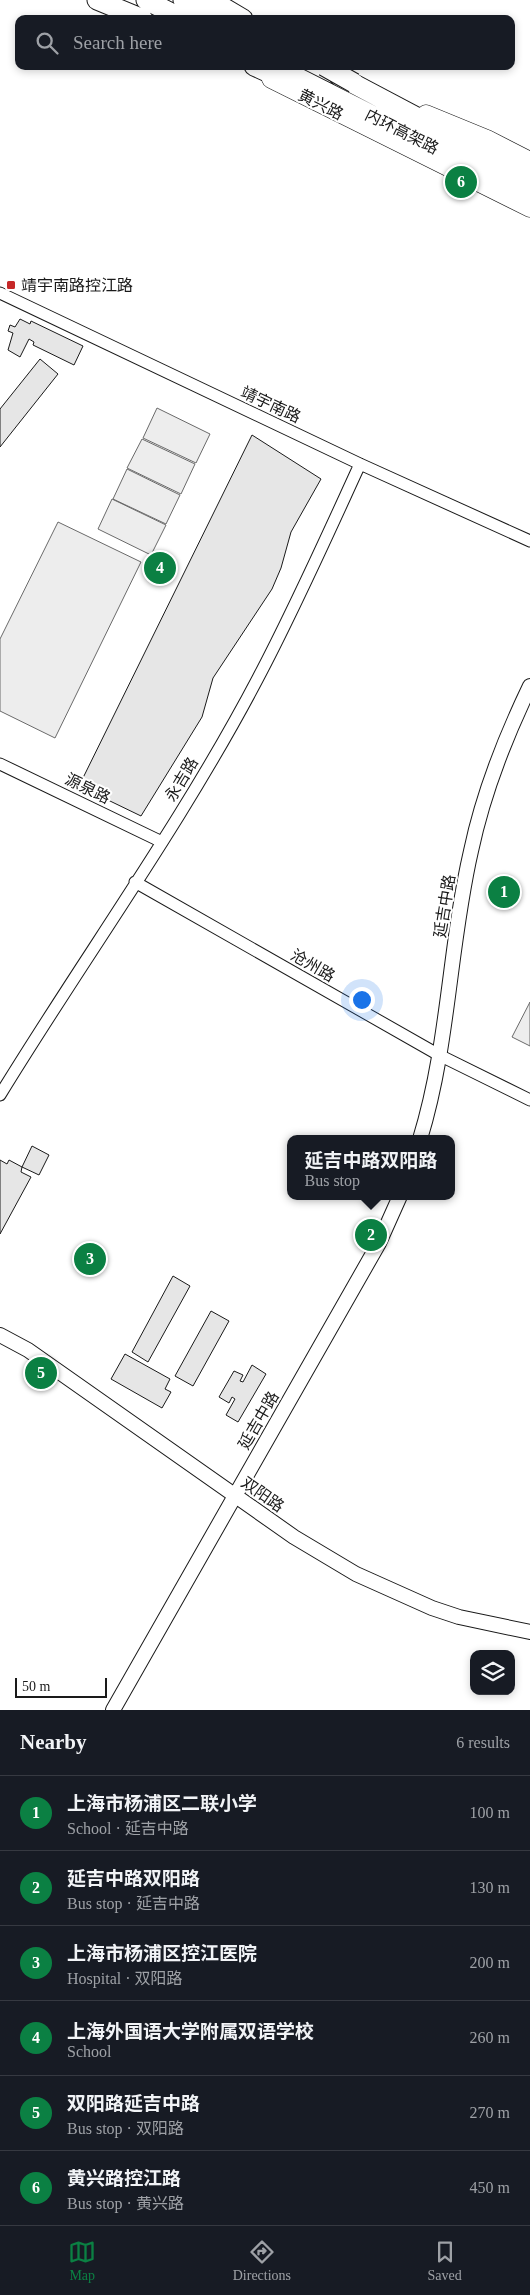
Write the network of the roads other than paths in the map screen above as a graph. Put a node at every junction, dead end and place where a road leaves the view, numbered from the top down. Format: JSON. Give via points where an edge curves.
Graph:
{"nodes":[{"id":1,"x":97,"y":0,"type":"edge"},
{"id":2,"x":108,"y":0,"type":"edge"},
{"id":3,"x":146,"y":0,"type":"edge"},
{"id":4,"x":183,"y":0,"type":"edge"},
{"id":5,"x":194,"y":0,"type":"edge"},
{"id":6,"x":211,"y":0,"type":"edge"},
{"id":7,"x":133,"y":15,"type":"edge"},
{"id":8,"x":142,"y":15,"type":"edge"},
{"id":9,"x":175,"y":15,"type":"edge"},
{"id":10,"x":211,"y":15,"type":"edge"},
{"id":11,"x":222,"y":15,"type":"edge"},
{"id":12,"x":235,"y":15,"type":"edge"},
{"id":13,"x":254,"y":70,"type":"edge"},
{"id":14,"x":263,"y":70,"type":"edge"},
{"id":15,"x":283,"y":70,"type":"edge"},
{"id":16,"x":327,"y":70,"type":"edge"},
{"id":17,"x":332,"y":70,"type":"edge"},
{"id":18,"x":332,"y":70,"type":"edge"},
{"id":19,"x":354,"y":82,"type":"junction"},
{"id":20,"x":407,"y":134,"type":"junction"},
{"id":21,"x":530,"y":161,"type":"edge"},
{"id":22,"x":530,"y":177,"type":"edge"},
{"id":23,"x":530,"y":195,"type":"edge"},
{"id":24,"x":530,"y":208,"type":"edge"},
{"id":25,"x":0,"y":293,"type":"edge"},
{"id":26,"x":360,"y":464,"type":"junction"},
{"id":27,"x":530,"y":541,"type":"edge"},
{"id":28,"x":530,"y":686,"type":"edge"},
{"id":29,"x":0,"y":764,"type":"edge"},
{"id":30,"x":162,"y":842,"type":"junction"},
{"id":31,"x":135,"y":882,"type":"junction"},
{"id":32,"x":440,"y":1055,"type":"junction"},
{"id":33,"x":0,"y":1095,"type":"edge"},
{"id":34,"x":530,"y":1100,"type":"edge"},
{"id":35,"x":421,"y":1135,"type":"edge"},
{"id":36,"x":398,"y":1200,"type":"edge"},
{"id":37,"x":0,"y":1335,"type":"edge"},
{"id":38,"x":235,"y":1496,"type":"junction"},
{"id":39,"x":530,"y":1632,"type":"edge"},
{"id":40,"x":113,"y":1710,"type":"edge"}],
"edges":[{"from":1,"to":7,"type":"highway"},
{"from":2,"to":8,"type":"main road"},
{"from":3,"to":9,"type":"highway"},
{"from":4,"to":10,"type":"highway"},
{"from":5,"to":11,"type":"main road"},
{"from":6,"to":12,"type":"highway"},
{"from":13,"to":24,"type":"main road","name":"黄兴路"},
{"from":14,"to":20,"type":"highway"},
{"from":15,"to":20,"type":"highway","name":"内环高架路"},
{"from":16,"to":19,"type":"highway","name":"内环高架路","bridge":true},
{"from":17,"to":19,"type":"highway","bridge":true},
{"from":18,"to":21,"type":"main road","via":[[384,97],[487,139]]},
{"from":19,"to":22,"type":"highway","name":"内环高架路"},
{"from":20,"to":23,"type":"highway","name":"内环高架路"},
{"from":25,"to":26,"type":"street","name":"靖宇南路"},
{"from":26,"to":27,"type":"street","name":"靖宇南路"},
{"from":26,"to":30,"type":"street","name":"永吉路","via":[[258,679]]},
{"from":28,"to":32,"type":"street","name":"延吉中路","via":[[488,787],[470,851]]},
{"from":29,"to":30,"type":"street","name":"源泉路"},
{"from":30,"to":31,"type":"street","name":"永吉路"},
{"from":31,"to":32,"type":"street","name":"沧州路"},
{"from":31,"to":33,"type":"street","name":"永吉路"},
{"from":32,"to":34,"type":"street","name":"沧州路"},
{"from":32,"to":35,"type":"street","name":"延吉中路"},
{"from":36,"to":38,"type":"street","name":"延吉中路","via":[[379,1243]]},
{"from":37,"to":38,"type":"street","name":"双阳路","via":[[28,1350]]},
{"from":38,"to":39,"type":"street","name":"双阳路","via":[[356,1574],[459,1617]]},
{"from":38,"to":40,"type":"street","name":"延吉中路"}]}
